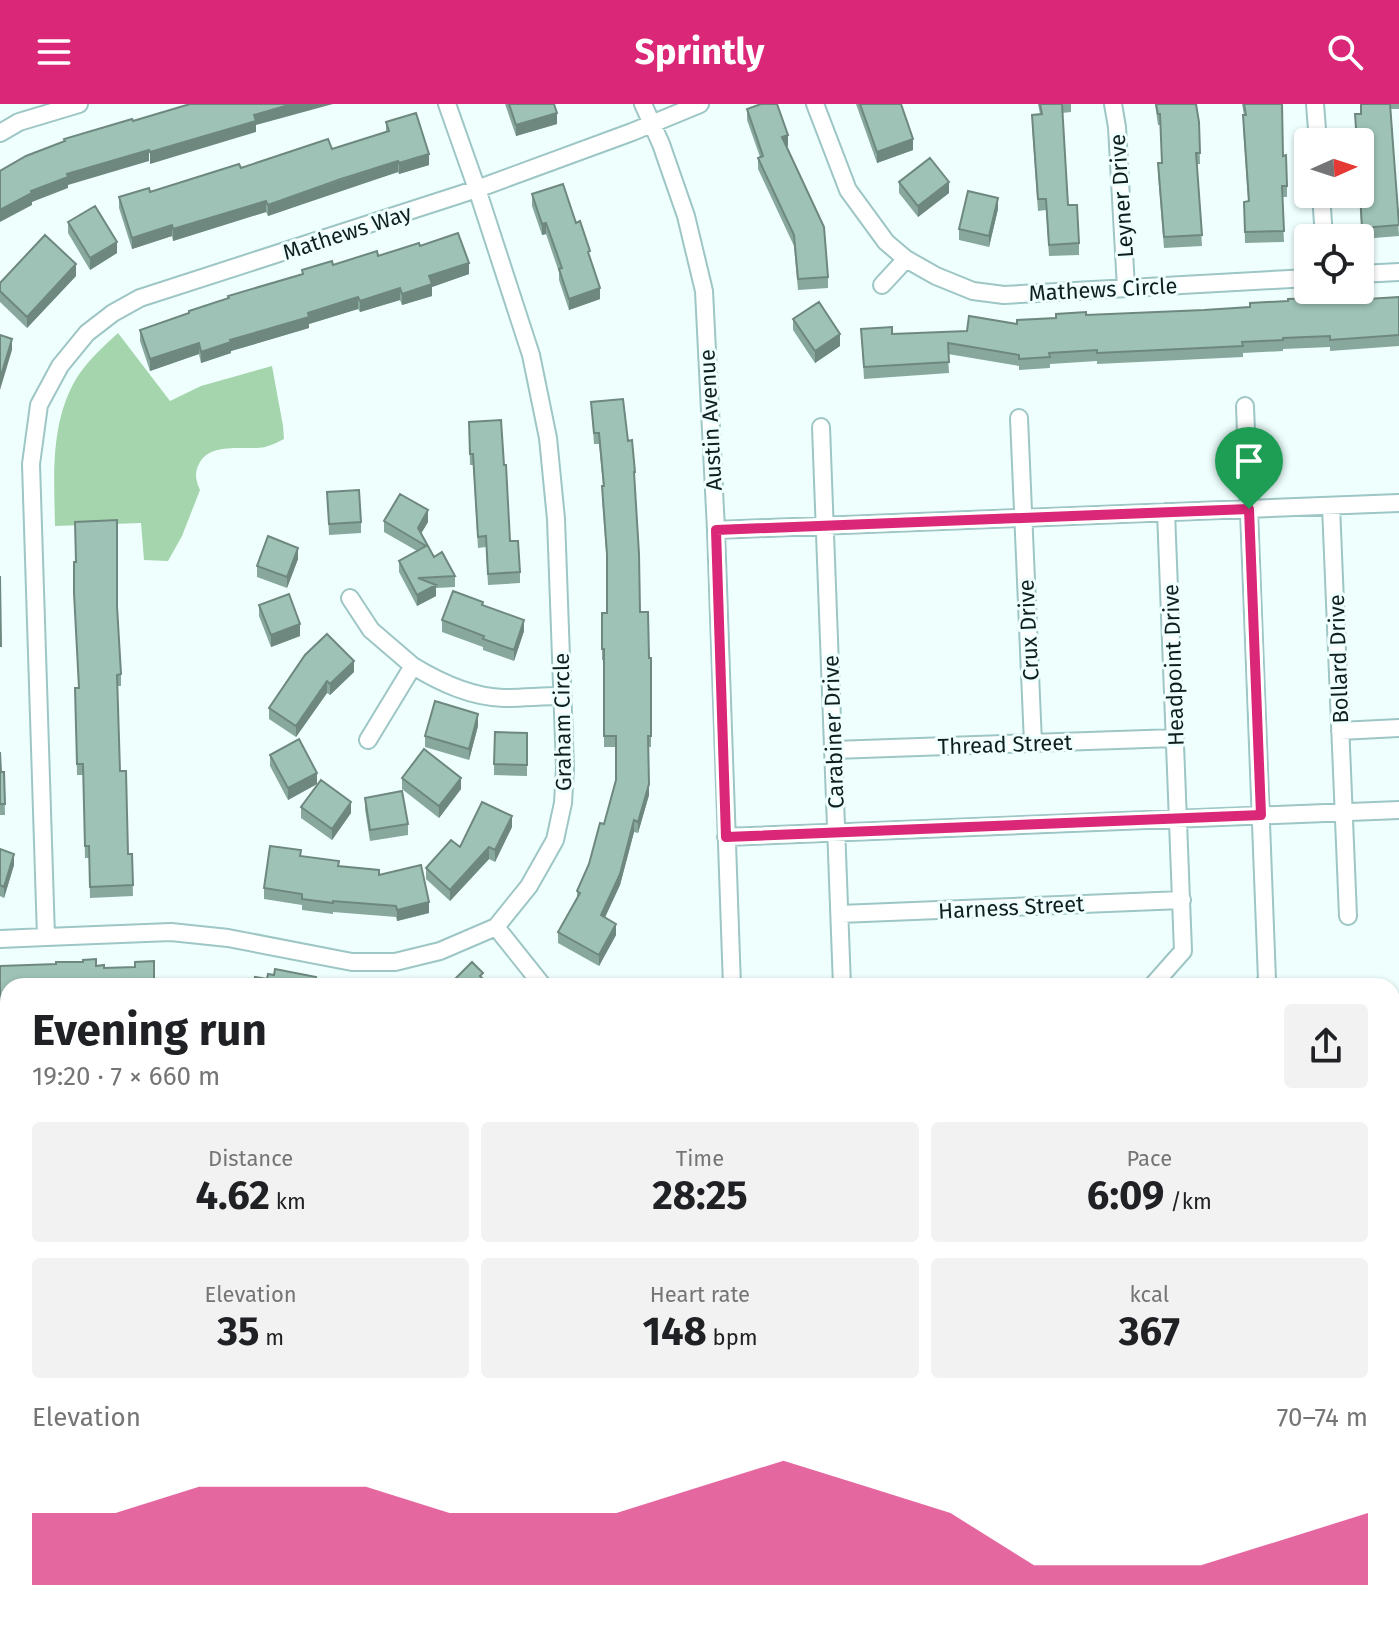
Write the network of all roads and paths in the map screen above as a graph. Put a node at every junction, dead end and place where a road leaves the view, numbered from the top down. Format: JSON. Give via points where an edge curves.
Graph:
{"nodes":[{"id":1,"x":79,"y":104,"type":"edge"},
{"id":2,"x":447,"y":104,"type":"edge"},
{"id":3,"x":643,"y":104,"type":"edge"},
{"id":4,"x":700,"y":104,"type":"edge"},
{"id":5,"x":815,"y":104,"type":"edge"},
{"id":6,"x":1113,"y":104,"type":"edge"},
{"id":7,"x":1315,"y":104,"type":"edge"},
{"id":8,"x":652,"y":124,"type":"junction"},
{"id":9,"x":1317,"y":128,"type":"edge"},
{"id":10,"x":0,"y":133,"type":"edge"},
{"id":11,"x":477,"y":189,"type":"junction"},
{"id":12,"x":906,"y":259,"type":"junction"},
{"id":13,"x":1399,"y":272,"type":"edge"},
{"id":14,"x":1374,"y":273,"type":"edge"},
{"id":15,"x":1294,"y":279,"type":"edge"},
{"id":16,"x":882,"y":285,"type":"dead end"},
{"id":17,"x":1126,"y":288,"type":"junction"},
{"id":18,"x":1245,"y":406,"type":"dead end"},
{"id":19,"x":1019,"y":418,"type":"dead end"},
{"id":20,"x":821,"y":427,"type":"dead end"},
{"id":21,"x":1399,"y":503,"type":"edge"},
{"id":22,"x":1331,"y":506,"type":"junction"},
{"id":23,"x":1249,"y":509,"type":"junction"},
{"id":24,"x":1166,"y":512,"type":"junction"},
{"id":25,"x":1023,"y":518,"type":"junction"},
{"id":26,"x":825,"y":526,"type":"junction"},
{"id":27,"x":716,"y":530,"type":"junction"},
{"id":28,"x":350,"y":598,"type":"dead end"},
{"id":29,"x":413,"y":666,"type":"junction"},
{"id":30,"x":562,"y":696,"type":"junction"},
{"id":31,"x":1399,"y":728,"type":"edge"},
{"id":32,"x":1340,"y":731,"type":"junction"},
{"id":33,"x":1175,"y":738,"type":"junction"},
{"id":34,"x":368,"y":740,"type":"dead end"},
{"id":35,"x":1033,"y":743,"type":"junction"},
{"id":36,"x":834,"y":750,"type":"junction"},
{"id":37,"x":1399,"y":810,"type":"edge"},
{"id":38,"x":1344,"y":812,"type":"junction"},
{"id":39,"x":1261,"y":815,"type":"junction"},
{"id":40,"x":1179,"y":818,"type":"junction"},
{"id":41,"x":837,"y":832,"type":"junction"},
{"id":42,"x":726,"y":837,"type":"junction"},
{"id":43,"x":1182,"y":900,"type":"junction"},
{"id":44,"x":840,"y":914,"type":"junction"},
{"id":45,"x":1348,"y":916,"type":"dead end"},
{"id":46,"x":496,"y":927,"type":"junction"},
{"id":47,"x":46,"y":937,"type":"junction"},
{"id":48,"x":0,"y":939,"type":"edge"},
{"id":49,"x":537,"y":978,"type":"edge"},
{"id":50,"x":732,"y":978,"type":"edge"},
{"id":51,"x":842,"y":978,"type":"edge"},
{"id":52,"x":1159,"y":978,"type":"edge"},
{"id":53,"x":1268,"y":978,"type":"edge"}],
"edges":[{"from":1,"to":10,"type":"street"},
{"from":2,"to":11,"type":"street","name":"Graham Circle"},
{"from":3,"to":8,"type":"street","name":"Austin Avenue"},
{"from":4,"to":8,"type":"street"},
{"from":5,"to":12,"type":"street","name":"Mathews Circle","via":[[848,190],[886,242]]},
{"from":6,"to":17,"type":"street","name":"Leyner Drive"},
{"from":7,"to":9,"type":"street"},
{"from":8,"to":11,"type":"street","name":"Mathews Way"},
{"from":8,"to":27,"type":"street","name":"Austin Avenue","via":[[686,216],[704,291]]},
{"from":11,"to":30,"type":"street","name":"Graham Circle","via":[[531,355],[548,438]]},
{"from":11,"to":47,"type":"street","name":"Mathews Way","via":[[140,298],[87,333],[60,366],[39,405],[31,464]]},
{"from":12,"to":16,"type":"street"},
{"from":12,"to":17,"type":"street","name":"Mathews Circle","via":[[973,291],[1004,295]]},
{"from":13,"to":14,"type":"street"},
{"from":15,"to":17,"type":"street","name":"Mathews Circle"},
{"from":18,"to":23,"type":"street"},
{"from":19,"to":25,"type":"street","name":"Crux Drive"},
{"from":20,"to":26,"type":"street","name":"Carabiner Drive"},
{"from":21,"to":22,"type":"street"},
{"from":22,"to":23,"type":"street"},
{"from":22,"to":32,"type":"street","name":"Bollard Drive"},
{"from":23,"to":24,"type":"street"},
{"from":23,"to":39,"type":"street"},
{"from":24,"to":25,"type":"street"},
{"from":24,"to":33,"type":"street","name":"Headpoint Drive"},
{"from":25,"to":26,"type":"street"},
{"from":25,"to":35,"type":"street","name":"Crux Drive"},
{"from":26,"to":27,"type":"street"},
{"from":26,"to":36,"type":"street","name":"Carabiner Drive"},
{"from":27,"to":42,"type":"street","name":"Austin Avenue"},
{"from":28,"to":29,"type":"street","via":[[371,630]]},
{"from":29,"to":30,"type":"street","via":[[468,692],[502,698]]},
{"from":29,"to":34,"type":"street"},
{"from":30,"to":46,"type":"street","name":"Graham Circle","via":[[565,768],[555,840],[529,886]]},
{"from":31,"to":32,"type":"street"},
{"from":32,"to":38,"type":"street","name":"Bollard Drive"},
{"from":33,"to":35,"type":"street","name":"Thread Street"},
{"from":33,"to":40,"type":"street","name":"Headpoint Drive"},
{"from":35,"to":36,"type":"street","name":"Thread Street"},
{"from":36,"to":41,"type":"street","name":"Carabiner Drive"},
{"from":37,"to":38,"type":"street"},
{"from":38,"to":39,"type":"street"},
{"from":38,"to":45,"type":"street","name":"Bollard Drive"},
{"from":39,"to":40,"type":"street"},
{"from":39,"to":53,"type":"street"},
{"from":40,"to":41,"type":"street"},
{"from":40,"to":43,"type":"street","name":"Headpoint Drive"},
{"from":41,"to":42,"type":"street"},
{"from":41,"to":44,"type":"street","name":"Carabiner Drive"},
{"from":42,"to":50,"type":"street","name":"Austin Avenue"},
{"from":43,"to":44,"type":"street","name":"Harness Street"},
{"from":43,"to":52,"type":"street","name":"Headpoint Drive","via":[[1183,951]]},
{"from":44,"to":51,"type":"street","name":"Carabiner Drive"},
{"from":46,"to":47,"type":"street","name":"Graham Circle","via":[[440,951],[395,962],[352,962],[171,932]]},
{"from":46,"to":49,"type":"street"},
{"from":47,"to":48,"type":"street","name":"Graham Circle"}]}
